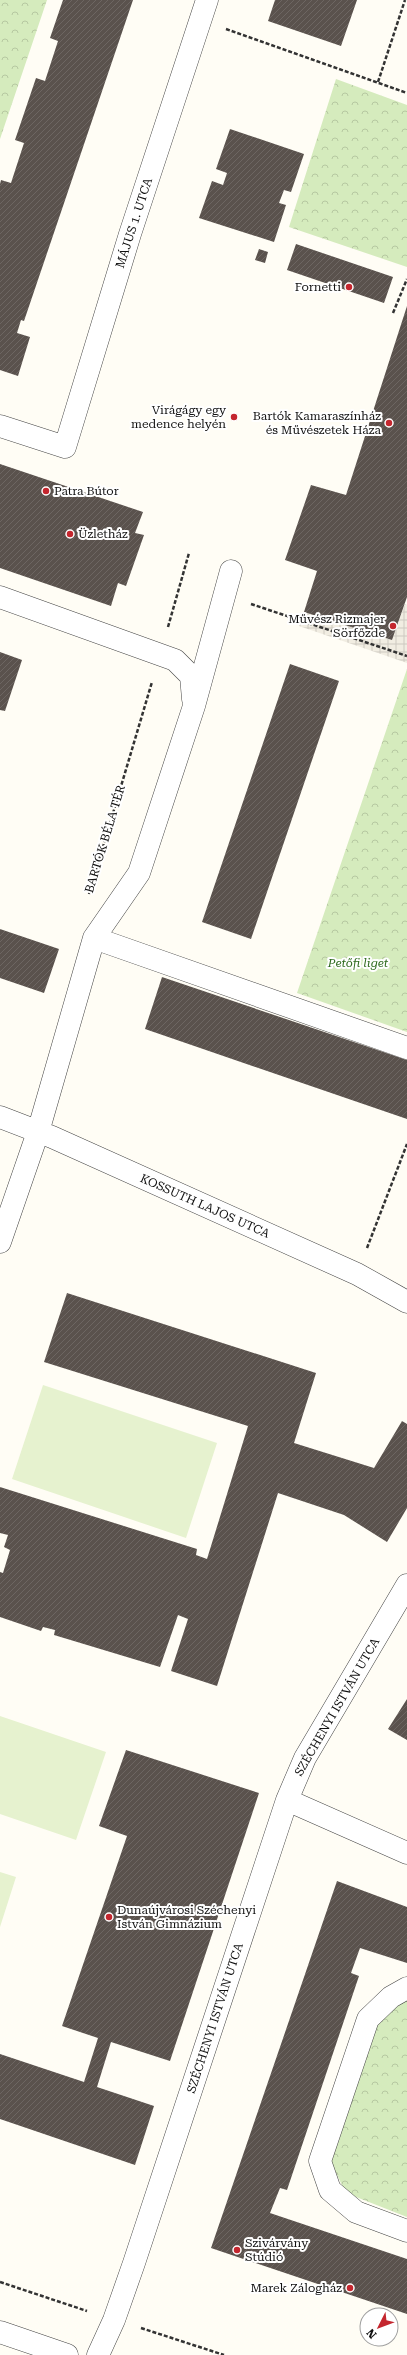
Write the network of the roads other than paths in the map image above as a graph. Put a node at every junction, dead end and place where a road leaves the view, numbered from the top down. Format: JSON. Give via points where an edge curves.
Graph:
{"nodes":[{"id":1,"x":207,"y":0,"type":"edge"},
{"id":2,"x":0,"y":426,"type":"edge"},
{"id":3,"x":231,"y":571,"type":"dead end"},
{"id":4,"x":0,"y":597,"type":"edge"},
{"id":5,"x":194,"y":706,"type":"junction"},
{"id":6,"x":94,"y":938,"type":"junction"},
{"id":7,"x":407,"y":1048,"type":"edge"},
{"id":8,"x":0,"y":1117,"type":"edge"},
{"id":9,"x":38,"y":1132,"type":"junction"},
{"id":10,"x":0,"y":1242,"type":"edge"},
{"id":11,"x":407,"y":1302,"type":"edge"},
{"id":12,"x":407,"y":1585,"type":"edge"},
{"id":13,"x":287,"y":1800,"type":"junction"},
{"id":14,"x":407,"y":1853,"type":"edge"},
{"id":15,"x":407,"y":1988,"type":"edge"},
{"id":16,"x":407,"y":2231,"type":"edge"},
{"id":17,"x":0,"y":2332,"type":"edge"},
{"id":18,"x":67,"y":2355,"type":"edge"},
{"id":19,"x":98,"y":2355,"type":"edge"}],
"edges":[{"from":1,"to":2,"type":"street","name":"MÁJUS 1. UTCA","via":[[130,234],[65,447]]},
{"from":3,"to":5,"type":"street"},
{"from":4,"to":5,"type":"street","via":[[176,660],[191,676]]},
{"from":5,"to":6,"type":"street","via":[[139,873]]},
{"from":6,"to":7,"type":"street"},
{"from":6,"to":9,"type":"street"},
{"from":8,"to":9,"type":"street","name":"KOSSUTH LAJOS UTCA"},
{"from":9,"to":10,"type":"street"},
{"from":9,"to":11,"type":"street","name":"KOSSUTH LAJOS UTCA","via":[[357,1274]]},
{"from":12,"to":13,"type":"street","name":"SZÉCHENYI ISTVÁN UTCA","via":[[305,1758]]},
{"from":13,"to":14,"type":"street"},
{"from":13,"to":19,"type":"street","name":"SZÉCHENYI ISTVÁN UTCA","via":[[134,2263],[114,2320]]},
{"from":15,"to":16,"type":"street","via":[[391,1997],[368,2019],[320,2161],[330,2190],[356,2212]]},
{"from":17,"to":18,"type":"street"}]}
